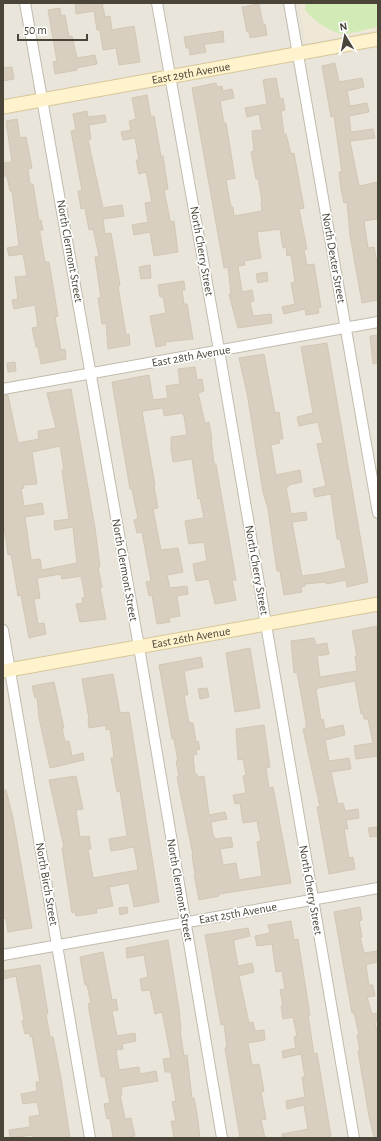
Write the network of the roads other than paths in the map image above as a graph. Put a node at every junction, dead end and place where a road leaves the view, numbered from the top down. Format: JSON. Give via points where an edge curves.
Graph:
{"nodes":[{"id":1,"x":25,"y":3,"type":"edge"},
{"id":2,"x":157,"y":3,"type":"edge"},
{"id":3,"x":289,"y":3,"type":"edge"},
{"id":4,"x":378,"y":39,"type":"edge"},
{"id":5,"x":298,"y":53,"type":"junction"},
{"id":6,"x":170,"y":76,"type":"junction"},
{"id":7,"x":43,"y":99,"type":"junction"},
{"id":8,"x":3,"y":106,"type":"edge"},
{"id":9,"x":378,"y":322,"type":"edge"},
{"id":10,"x":347,"y":328,"type":"junction"},
{"id":11,"x":219,"y":350,"type":"junction"},
{"id":12,"x":91,"y":373,"type":"junction"},
{"id":13,"x":3,"y":389,"type":"edge"},
{"id":14,"x":378,"y":513,"type":"edge"},
{"id":15,"x":378,"y":604,"type":"edge"},
{"id":16,"x":266,"y":624,"type":"junction"},
{"id":17,"x":3,"y":630,"type":"edge"},
{"id":18,"x":139,"y":647,"type":"junction"},
{"id":19,"x":6,"y":670,"type":"edge"},
{"id":20,"x":378,"y":888,"type":"edge"},
{"id":21,"x":313,"y":900,"type":"junction"},
{"id":22,"x":185,"y":922,"type":"junction"},
{"id":23,"x":58,"y":945,"type":"junction"},
{"id":24,"x":3,"y":955,"type":"edge"},
{"id":25,"x":90,"y":1138,"type":"edge"},
{"id":26,"x":222,"y":1138,"type":"edge"},
{"id":27,"x":354,"y":1138,"type":"edge"}],
"edges":[{"from":1,"to":7,"type":"street","name":"North Clermont Street"},
{"from":2,"to":6,"type":"street","name":"North Cherry Street"},
{"from":3,"to":5,"type":"street","name":"North Dexter Street"},
{"from":4,"to":5,"type":"street","name":"East 29th Avenue"},
{"from":5,"to":6,"type":"street","name":"East 29th Avenue"},
{"from":5,"to":10,"type":"street","name":"North Dexter Street"},
{"from":6,"to":7,"type":"street","name":"East 29th Avenue"},
{"from":6,"to":11,"type":"street","name":"North Cherry Street"},
{"from":7,"to":8,"type":"street","name":"East 29th Avenue"},
{"from":7,"to":12,"type":"street","name":"North Clermont Street"},
{"from":9,"to":10,"type":"street","name":"East 28th Avenue"},
{"from":10,"to":11,"type":"street","name":"East 28th Avenue"},
{"from":10,"to":14,"type":"street","name":"North Dexter Street"},
{"from":11,"to":12,"type":"street","name":"East 28th Avenue"},
{"from":11,"to":16,"type":"street","name":"North Cherry Street"},
{"from":12,"to":13,"type":"street","name":"East 28th Avenue"},
{"from":12,"to":18,"type":"street","name":"North Clermont Street"},
{"from":15,"to":16,"type":"street","name":"East 26th Avenue"},
{"from":16,"to":18,"type":"street","name":"East 26th Avenue"},
{"from":16,"to":21,"type":"street","name":"North Cherry Street"},
{"from":17,"to":19,"type":"street","name":"North Birch Street"},
{"from":18,"to":19,"type":"street","name":"East 26th Avenue"},
{"from":18,"to":22,"type":"street","name":"North Clermont Street"},
{"from":19,"to":23,"type":"street","name":"North Birch Street"},
{"from":20,"to":21,"type":"street","name":"East 25th Avenue"},
{"from":21,"to":22,"type":"street","name":"East 25th Avenue"},
{"from":21,"to":27,"type":"street","name":"North Cherry Street"},
{"from":22,"to":23,"type":"street","name":"East 25th Avenue"},
{"from":22,"to":26,"type":"street","name":"North Clermont Street"},
{"from":23,"to":24,"type":"street","name":"East 25th Avenue"},
{"from":23,"to":25,"type":"street","name":"North Birch Street"}]}
